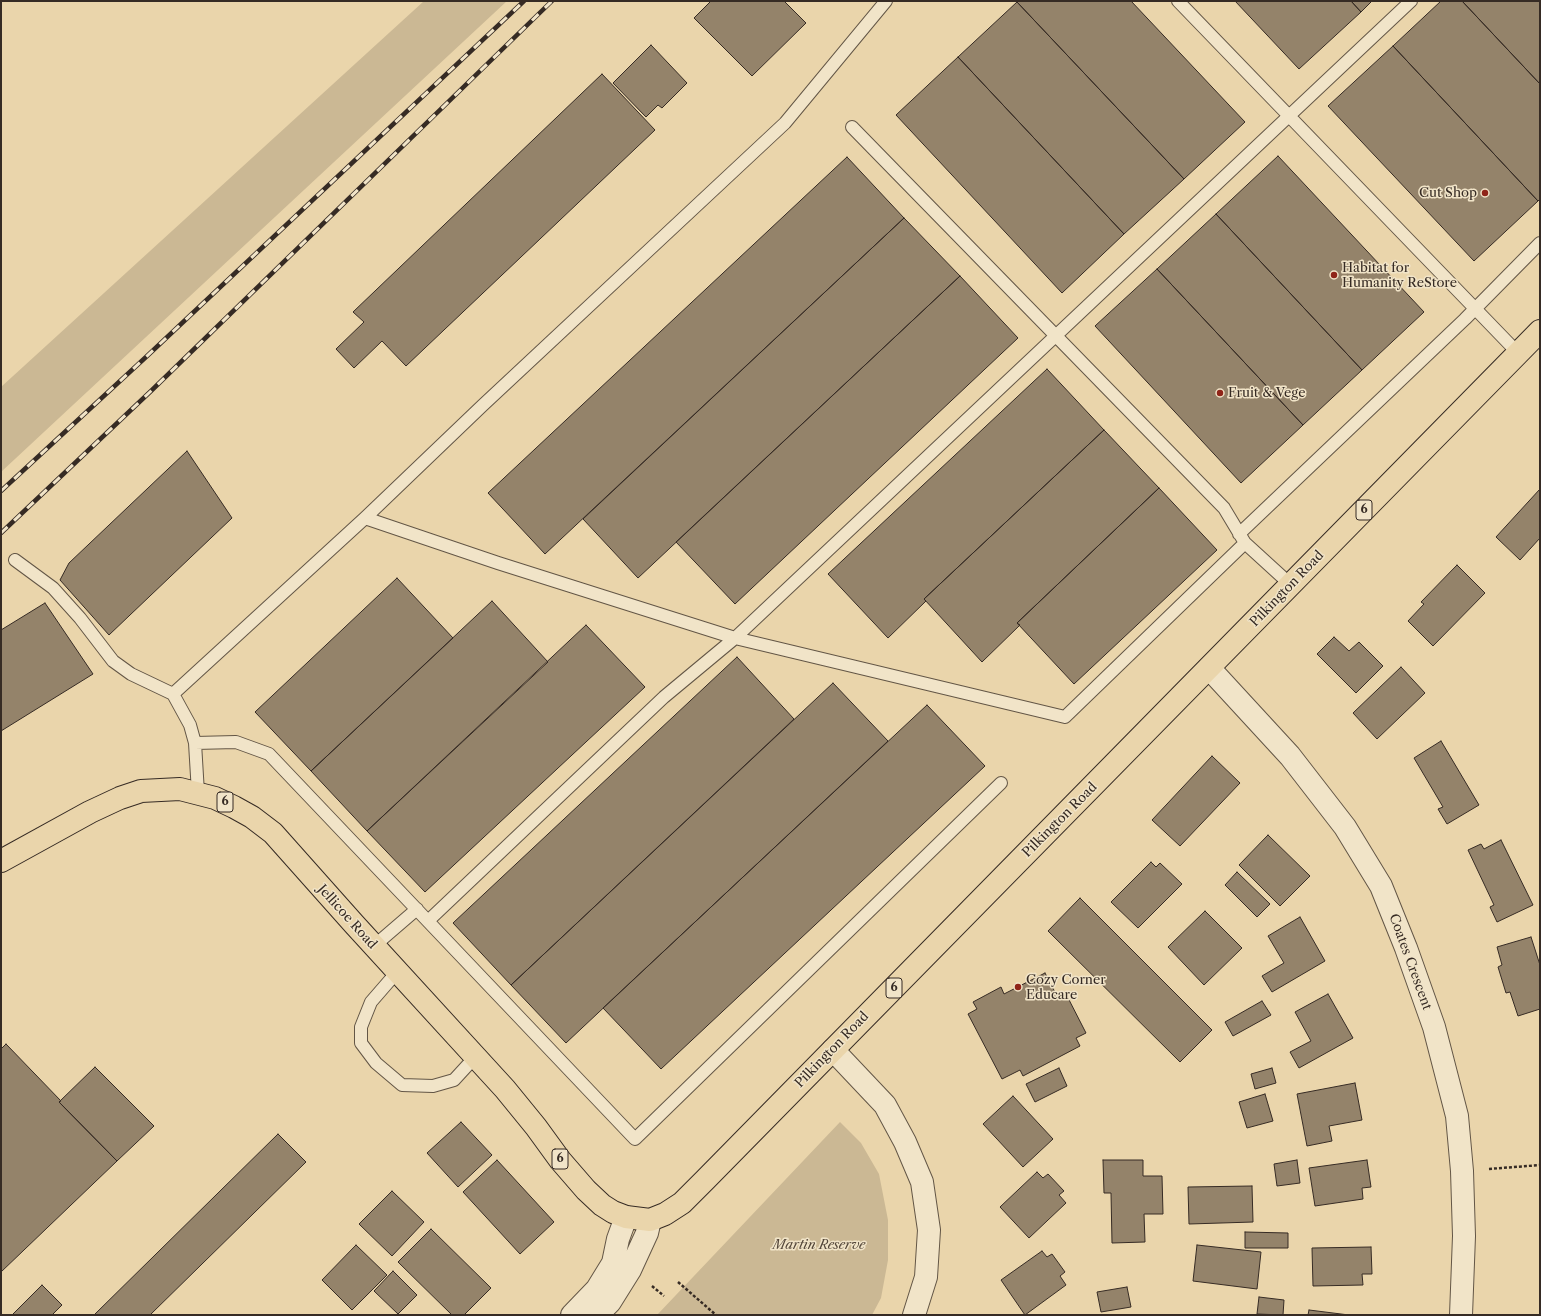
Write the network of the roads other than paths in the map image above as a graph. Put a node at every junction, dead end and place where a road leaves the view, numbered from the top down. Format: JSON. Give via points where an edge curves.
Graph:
{"nodes":[{"id":1,"x":886,"y":1,"type":"edge"},
{"id":2,"x":1178,"y":1,"type":"edge"},
{"id":3,"x":1411,"y":1,"type":"edge"},
{"id":4,"x":1289,"y":116,"type":"junction"},
{"id":5,"x":852,"y":127,"type":"dead end"},
{"id":6,"x":1540,"y":243,"type":"edge"},
{"id":7,"x":1475,"y":309,"type":"junction"},
{"id":8,"x":1540,"y":331,"type":"edge"},
{"id":9,"x":1056,"y":336,"type":"junction"},
{"id":10,"x":1518,"y":353,"type":"junction"},
{"id":11,"x":365,"y":518,"type":"junction"},
{"id":12,"x":1242,"y":539,"type":"junction"},
{"id":13,"x":15,"y":560,"type":"dead end"},
{"id":14,"x":1291,"y":585,"type":"junction"},
{"id":15,"x":734,"y":638,"type":"junction"},
{"id":16,"x":1209,"y":668,"type":"junction"},
{"id":17,"x":173,"y":694,"type":"junction"},
{"id":18,"x":196,"y":742,"type":"junction"},
{"id":19,"x":1001,"y":783,"type":"dead end"},
{"id":20,"x":198,"y":793,"type":"junction"},
{"id":21,"x":1,"y":862,"type":"edge"},
{"id":22,"x":417,"y":909,"type":"junction"},
{"id":23,"x":428,"y":921,"type":"junction"},
{"id":24,"x":374,"y":946,"type":"junction"},
{"id":25,"x":397,"y":972,"type":"junction"},
{"id":26,"x":833,"y":1050,"type":"junction"},
{"id":27,"x":476,"y":1056,"type":"junction"},
{"id":28,"x":626,"y":1217,"type":"junction"},
{"id":29,"x":650,"y":1220,"type":"junction"},
{"id":30,"x":572,"y":1315,"type":"edge"},
{"id":31,"x":597,"y":1315,"type":"edge"},
{"id":32,"x":914,"y":1315,"type":"edge"},
{"id":33,"x":1461,"y":1315,"type":"edge"}],
"edges":[{"from":1,"to":11,"type":"lane","via":[[785,123]]},
{"from":2,"to":4,"type":"lane"},
{"from":3,"to":4,"type":"lane"},
{"from":4,"to":7,"type":"lane"},
{"from":4,"to":9,"type":"lane"},
{"from":5,"to":9,"type":"lane"},
{"from":6,"to":7,"type":"lane"},
{"from":7,"to":10,"type":"lane"},
{"from":7,"to":12,"type":"lane"},
{"from":8,"to":10,"type":"main road","name":"Pilkington Road","number":"6"},
{"from":9,"to":12,"type":"lane","via":[[1224,508]]},
{"from":9,"to":15,"type":"lane"},
{"from":10,"to":14,"type":"main road","name":"Pilkington Road","number":"6"},
{"from":11,"to":15,"type":"lane"},
{"from":11,"to":17,"type":"lane"},
{"from":12,"to":14,"type":"lane"},
{"from":12,"to":15,"type":"lane","via":[[1064,717]]},
{"from":13,"to":17,"type":"lane","via":[[53,588],[113,661],[131,674]]},
{"from":14,"to":16,"type":"main road","name":"Pilkington Road","number":"6"},
{"from":15,"to":23,"type":"lane","via":[[664,697]]},
{"from":16,"to":26,"type":"main road","name":"Pilkington Road","number":"6"},
{"from":16,"to":33,"type":"street","name":"Coates Crescent","via":[[1290,756],[1344,827],[1381,886],[1406,948],[1434,1027],[1457,1116],[1464,1236]]},
{"from":17,"to":18,"type":"lane"},
{"from":18,"to":20,"type":"lane"},
{"from":18,"to":22,"type":"lane","via":[[236,742],[270,754]]},
{"from":19,"to":23,"type":"lane","via":[[635,1139]]},
{"from":20,"to":21,"type":"main road","name":"Jellicoe Road","number":"6","via":[[180,788],[142,791],[120,798]]},
{"from":20,"to":24,"type":"main road","name":"Jellicoe Road","number":"6","via":[[234,807],[273,833]]},
{"from":22,"to":23,"type":"lane"},
{"from":22,"to":24,"type":"lane"},
{"from":24,"to":25,"type":"main road","name":"Jellicoe Road","number":"6"},
{"from":25,"to":27,"type":"main road","name":"Jellicoe Road","number":"6"},
{"from":25,"to":27,"type":"lane","via":[[371,1002],[361,1027],[361,1043],[376,1063],[402,1085],[433,1086],[454,1080]]},
{"from":26,"to":29,"type":"main road","name":"Pilkington Road","number":"6","via":[[682,1203]]},
{"from":26,"to":32,"type":"street","via":[[885,1105],[905,1142],[922,1182],[929,1230],[926,1277]]},
{"from":27,"to":28,"type":"main road","name":"Jellicoe Road","number":"6","via":[[586,1190],[602,1205]]},
{"from":28,"to":29,"type":"main road","number":"6"},
{"from":28,"to":30,"type":"street","via":[[613,1263],[597,1289]]},
{"from":29,"to":31,"type":"street","via":[[647,1233],[630,1270],[610,1302]]}]}
